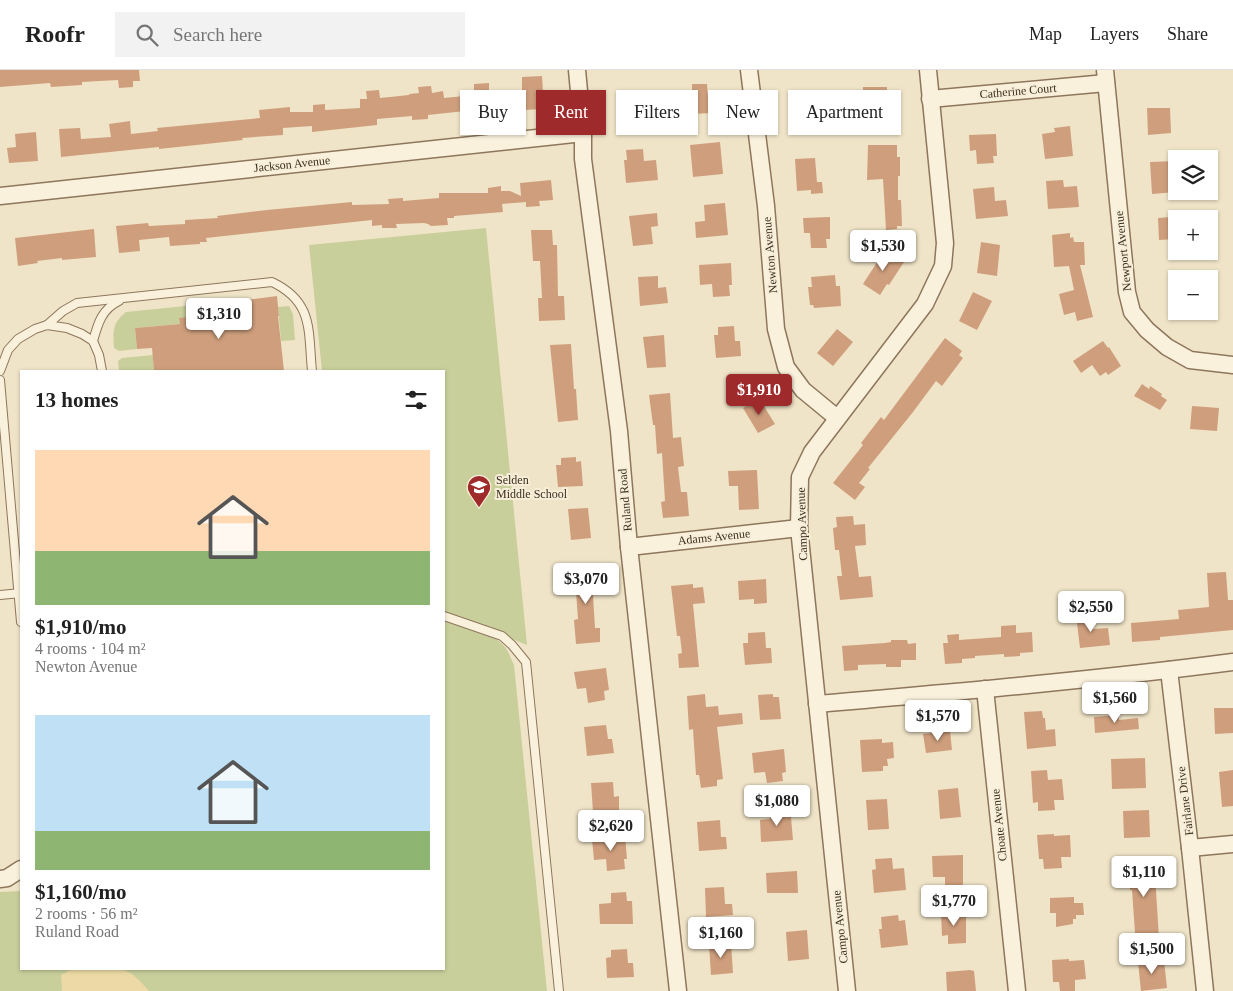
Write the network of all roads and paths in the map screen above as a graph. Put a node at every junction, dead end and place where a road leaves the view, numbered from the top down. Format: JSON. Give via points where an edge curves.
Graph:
{"nodes":[{"id":1,"x":577,"y":70,"type":"edge"},
{"id":2,"x":749,"y":70,"type":"edge"},
{"id":3,"x":928,"y":70,"type":"edge"},
{"id":4,"x":1105,"y":76,"type":"edge"},
{"id":5,"x":579,"y":90,"type":"edge"},
{"id":6,"x":930,"y":99,"type":"junction"},
{"id":7,"x":564,"y":135,"type":"edge"},
{"id":8,"x":583,"y":135,"type":"edge"},
{"id":9,"x":0,"y":196,"type":"edge"},
{"id":10,"x":125,"y":298,"type":"junction"},
{"id":11,"x":47,"y":325,"type":"junction"},
{"id":12,"x":93,"y":341,"type":"junction"},
{"id":13,"x":1233,"y":365,"type":"edge"},
{"id":14,"x":102,"y":370,"type":"edge"},
{"id":15,"x":312,"y":370,"type":"edge"},
{"id":16,"x":0,"y":371,"type":"edge"},
{"id":17,"x":0,"y":380,"type":"edge"},
{"id":18,"x":838,"y":418,"type":"junction"},
{"id":19,"x":799,"y":528,"type":"junction"},
{"id":20,"x":629,"y":547,"type":"junction"},
{"id":21,"x":20,"y":593,"type":"edge"},
{"id":22,"x":0,"y":595,"type":"edge"},
{"id":23,"x":445,"y":616,"type":"edge"},
{"id":24,"x":1233,"y":662,"type":"edge"},
{"id":25,"x":1169,"y":670,"type":"junction"},
{"id":26,"x":985,"y":689,"type":"junction"},
{"id":27,"x":817,"y":704,"type":"junction"},
{"id":28,"x":1233,"y":844,"type":"edge"},
{"id":29,"x":1190,"y":848,"type":"junction"},
{"id":30,"x":20,"y":870,"type":"edge"},
{"id":31,"x":0,"y":879,"type":"edge"},
{"id":32,"x":559,"y":991,"type":"edge"},
{"id":33,"x":678,"y":991,"type":"edge"},
{"id":34,"x":847,"y":991,"type":"edge"},
{"id":35,"x":1017,"y":991,"type":"edge"},
{"id":36,"x":1205,"y":991,"type":"edge"}],
"edges":[{"from":1,"to":5,"type":"street","name":"Ruland Road"},
{"from":2,"to":18,"type":"street","name":"Newton Avenue","via":[[766,206],[776,329],[786,367],[803,390]]},
{"from":3,"to":6,"type":"street","name":"Campo Avenue"},
{"from":4,"to":6,"type":"street","name":"Catherine Court"},
{"from":4,"to":13,"type":"street","name":"Newport Avenue","via":[[1127,292],[1132,312],[1167,347],[1190,360]]},
{"from":6,"to":18,"type":"street","name":"Campo Avenue","via":[[944,243],[943,266],[924,304]]},
{"from":7,"to":9,"type":"street","name":"Jackson Avenue"},
{"from":8,"to":20,"type":"street","name":"Ruland Road","via":[[583,159],[619,431]]},
{"from":10,"to":11,"type":"lane","via":[[77,304]]},
{"from":10,"to":12,"type":"lane","via":[[110,305],[99,318]]},
{"from":10,"to":15,"type":"lane","via":[[272,282],[296,298],[306,314]]},
{"from":11,"to":12,"type":"lane","via":[[67,328]]},
{"from":11,"to":16,"type":"lane","via":[[18,339],[8,350]]},
{"from":12,"to":14,"type":"lane"},
{"from":17,"to":21,"type":"lane"},
{"from":18,"to":19,"type":"street","name":"Campo Avenue","via":[[812,452],[800,477]]},
{"from":19,"to":20,"type":"street","name":"Adams Avenue"},
{"from":19,"to":27,"type":"street","name":"Campo Avenue"},
{"from":20,"to":33,"type":"street","name":"Ruland Road"},
{"from":21,"to":22,"type":"lane"},
{"from":23,"to":32,"type":"lane","via":[[502,636],[526,662]]},
{"from":24,"to":25,"type":"street"},
{"from":25,"to":26,"type":"street"},
{"from":25,"to":29,"type":"street","name":"Fairlane Drive"},
{"from":26,"to":27,"type":"street"},
{"from":26,"to":35,"type":"street","name":"Choate Avenue"},
{"from":27,"to":34,"type":"street","name":"Campo Avenue"},
{"from":28,"to":29,"type":"street"},
{"from":29,"to":36,"type":"street","name":"Fairlane Drive"},
{"from":30,"to":31,"type":"street"}]}
